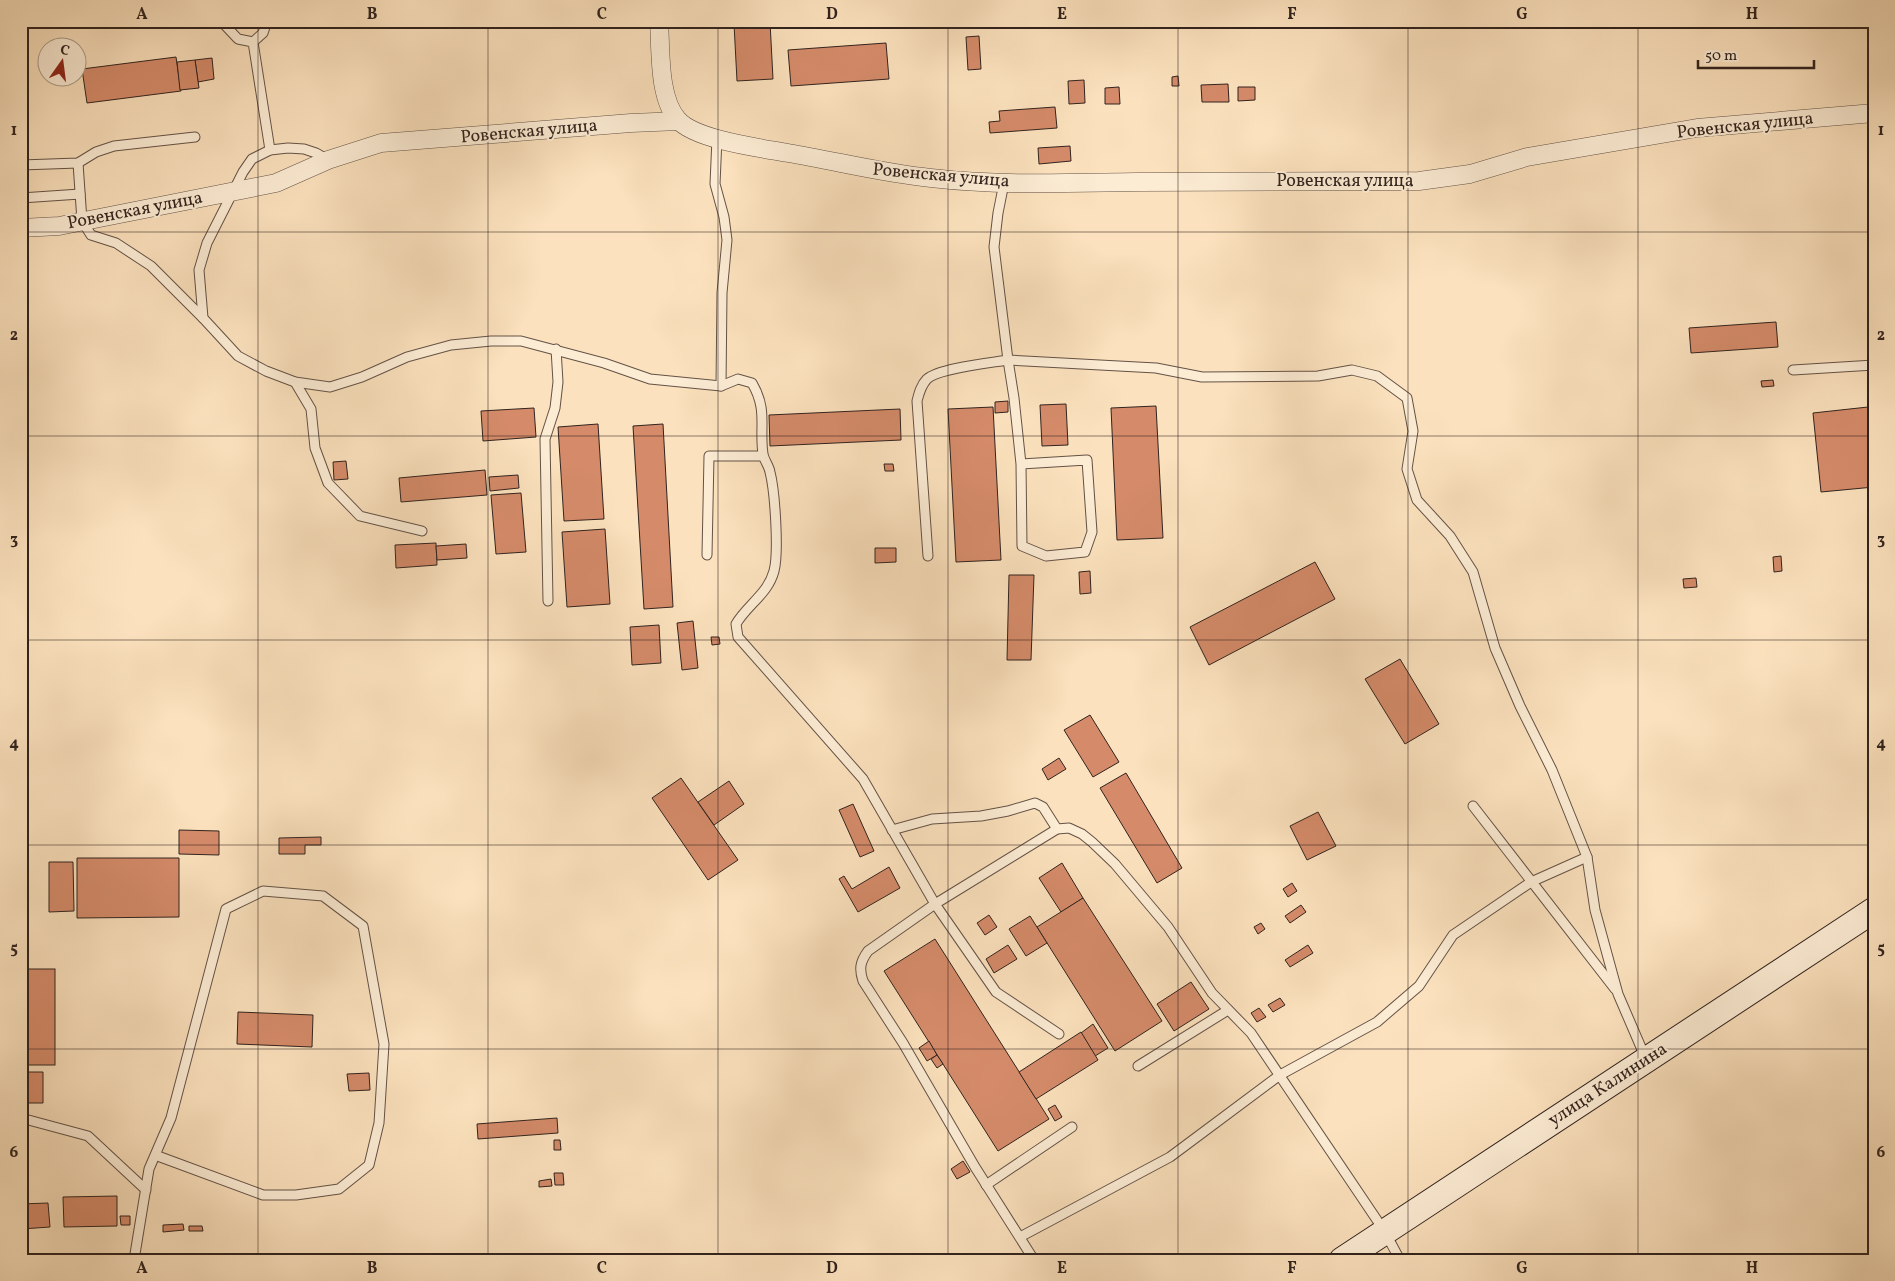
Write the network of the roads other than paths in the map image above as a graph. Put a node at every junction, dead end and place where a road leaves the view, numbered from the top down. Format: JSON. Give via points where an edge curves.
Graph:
{"nodes":[{"id":1,"x":221,"y":21,"type":"edge"},
{"id":2,"x":267,"y":21,"type":"edge"},
{"id":3,"x":659,"y":21,"type":"edge"},
{"id":4,"x":252,"y":42,"type":"junction"},
{"id":5,"x":1874,"y":112,"type":"edge"},
{"id":6,"x":679,"y":121,"type":"junction"},
{"id":7,"x":195,"y":137,"type":"dead end"},
{"id":8,"x":717,"y":138,"type":"junction"},
{"id":9,"x":270,"y":150,"type":"junction"},
{"id":10,"x":328,"y":160,"type":"junction"},
{"id":11,"x":78,"y":162,"type":"junction"},
{"id":12,"x":21,"y":165,"type":"edge"},
{"id":13,"x":1004,"y":183,"type":"junction"},
{"id":14,"x":234,"y":193,"type":"junction"},
{"id":15,"x":80,"y":194,"type":"junction"},
{"id":16,"x":21,"y":198,"type":"edge"},
{"id":17,"x":82,"y":222,"type":"junction"},
{"id":18,"x":21,"y":228,"type":"edge"},
{"id":19,"x":203,"y":318,"type":"junction"},
{"id":20,"x":556,"y":349,"type":"junction"},
{"id":21,"x":1008,"y":360,"type":"junction"},
{"id":22,"x":1874,"y":365,"type":"edge"},
{"id":23,"x":1793,"y":370,"type":"dead end"},
{"id":24,"x":295,"y":382,"type":"junction"},
{"id":25,"x":721,"y":386,"type":"junction"},
{"id":26,"x":763,"y":456,"type":"junction"},
{"id":27,"x":1021,"y":464,"type":"junction"},
{"id":28,"x":422,"y":531,"type":"dead end"},
{"id":29,"x":707,"y":555,"type":"dead end"},
{"id":30,"x":928,"y":556,"type":"dead end"},
{"id":31,"x":548,"y":600,"type":"dead end"},
{"id":32,"x":1473,"y":806,"type":"dead end"},
{"id":33,"x":1057,"y":829,"type":"junction"},
{"id":34,"x":892,"y":830,"type":"junction"},
{"id":35,"x":1587,"y":857,"type":"junction"},
{"id":36,"x":1531,"y":882,"type":"junction"},
{"id":37,"x":935,"y":904,"type":"junction"},
{"id":38,"x":1874,"y":910,"type":"edge"},
{"id":39,"x":1618,"y":994,"type":"junction"},
{"id":40,"x":1228,"y":1010,"type":"junction"},
{"id":41,"x":1059,"y":1034,"type":"dead end"},
{"id":42,"x":1646,"y":1059,"type":"junction"},
{"id":43,"x":1138,"y":1066,"type":"dead end"},
{"id":44,"x":1280,"y":1075,"type":"junction"},
{"id":45,"x":21,"y":1118,"type":"edge"},
{"id":46,"x":1072,"y":1127,"type":"dead end"},
{"id":47,"x":155,"y":1155,"type":"junction"},
{"id":48,"x":986,"y":1185,"type":"junction"},
{"id":49,"x":146,"y":1190,"type":"junction"},
{"id":50,"x":1384,"y":1232,"type":"junction"},
{"id":51,"x":1020,"y":1237,"type":"junction"},
{"id":52,"x":134,"y":1260,"type":"edge"},
{"id":53,"x":1034,"y":1260,"type":"edge"},
{"id":54,"x":1342,"y":1260,"type":"edge"},
{"id":55,"x":1400,"y":1260,"type":"edge"}],
"edges":[{"from":1,"to":4,"type":"lane","via":[[238,39]]},
{"from":2,"to":4,"type":"lane","via":[[263,33]]},
{"from":3,"to":6,"type":"street","via":[[664,89],[672,112]]},
{"from":4,"to":9,"type":"lane"},
{"from":5,"to":13,"type":"street","name":"Ровенская улица","via":[[1697,128],[1527,158],[1470,174],[1419,181]]},
{"from":6,"to":8,"type":"street","name":"Ровенская улица","via":[[696,132]]},
{"from":6,"to":10,"type":"street","name":"Ровенская улица","via":[[381,144]]},
{"from":7,"to":11,"type":"lane","via":[[114,146]]},
{"from":8,"to":13,"type":"street","name":"Ровенская улица","via":[[873,171]]},
{"from":8,"to":25,"type":"lane","via":[[715,184],[727,240],[722,293]]},
{"from":9,"to":10,"type":"lane","via":[[304,149]]},
{"from":9,"to":14,"type":"lane","via":[[252,160]]},
{"from":10,"to":14,"type":"street","name":"Ровенская улица","via":[[276,183]]},
{"from":11,"to":12,"type":"lane"},
{"from":11,"to":15,"type":"lane"},
{"from":13,"to":21,"type":"lane","via":[[994,247]]},
{"from":14,"to":17,"type":"street","name":"Ровенская улица"},
{"from":14,"to":19,"type":"lane","via":[[207,243],[199,270]]},
{"from":15,"to":16,"type":"lane"},
{"from":15,"to":17,"type":"lane"},
{"from":17,"to":18,"type":"street","name":"Ровенская улица"},
{"from":17,"to":19,"type":"lane","via":[[91,235],[116,243],[151,266]]},
{"from":19,"to":24,"type":"lane","via":[[238,356]]},
{"from":20,"to":24,"type":"lane","via":[[521,341],[451,345],[407,357],[330,387]]},
{"from":20,"to":25,"type":"lane","via":[[650,379]]},
{"from":20,"to":31,"type":"lane","via":[[558,382],[555,408],[545,439]]},
{"from":21,"to":27,"type":"lane"},
{"from":21,"to":30,"type":"lane","via":[[938,373],[927,379],[920,389],[917,401]]},
{"from":21,"to":35,"type":"lane","via":[[1156,368],[1202,378],[1318,376],[1352,370],[1377,376],[1407,398],[1413,432],[1407,470],[1417,500],[1450,536],[1473,572],[1495,648],[1552,770]]},
{"from":22,"to":23,"type":"lane"},
{"from":24,"to":28,"type":"lane","via":[[311,410],[315,448],[328,483],[360,516]]},
{"from":25,"to":26,"type":"lane","via":[[738,378],[752,383],[762,404]]},
{"from":26,"to":29,"type":"lane","via":[[709,456]]},
{"from":26,"to":34,"type":"lane","via":[[770,470],[773,491],[774,572],[768,587],[739,618],[736,624],[738,637],[863,779]]},
{"from":27,"to":27,"type":"lane","via":[[1087,460],[1092,532],[1085,552],[1046,556],[1022,546]]},
{"from":32,"to":36,"type":"lane"},
{"from":33,"to":34,"type":"lane","via":[[1043,807],[1035,803],[981,816],[932,819]]},
{"from":33,"to":37,"type":"lane"},
{"from":33,"to":40,"type":"lane","via":[[1069,828],[1082,834],[1115,864],[1168,927],[1212,994]]},
{"from":34,"to":37,"type":"lane"},
{"from":35,"to":36,"type":"lane"},
{"from":35,"to":39,"type":"lane","via":[[1595,910]]},
{"from":36,"to":39,"type":"lane"},
{"from":36,"to":44,"type":"lane","via":[[1453,935],[1419,986],[1377,1022]]},
{"from":37,"to":41,"type":"lane","via":[[996,992]]},
{"from":37,"to":48,"type":"lane","via":[[868,951],[861,961],[860,971]]},
{"from":38,"to":42,"type":"main road","name":"улица Калинина"},
{"from":39,"to":42,"type":"lane"},
{"from":40,"to":43,"type":"lane"},
{"from":40,"to":44,"type":"lane","via":[[1251,1033]]},
{"from":42,"to":50,"type":"main road","name":"улица Калинина"},
{"from":44,"to":50,"type":"lane"},
{"from":44,"to":51,"type":"lane","via":[[1170,1157]]},
{"from":45,"to":49,"type":"lane","via":[[88,1136]]},
{"from":46,"to":48,"type":"lane"},
{"from":47,"to":47,"type":"lane","via":[[171,1118],[226,909],[263,891],[323,896],[363,926],[384,1044],[378,1123],[369,1165],[339,1189],[296,1196],[263,1195]]},
{"from":47,"to":49,"type":"lane"},
{"from":48,"to":51,"type":"lane"},
{"from":49,"to":52,"type":"lane"},
{"from":50,"to":54,"type":"main road","name":"улица Калинина"},
{"from":50,"to":55,"type":"lane"},
{"from":51,"to":53,"type":"lane"}]}
